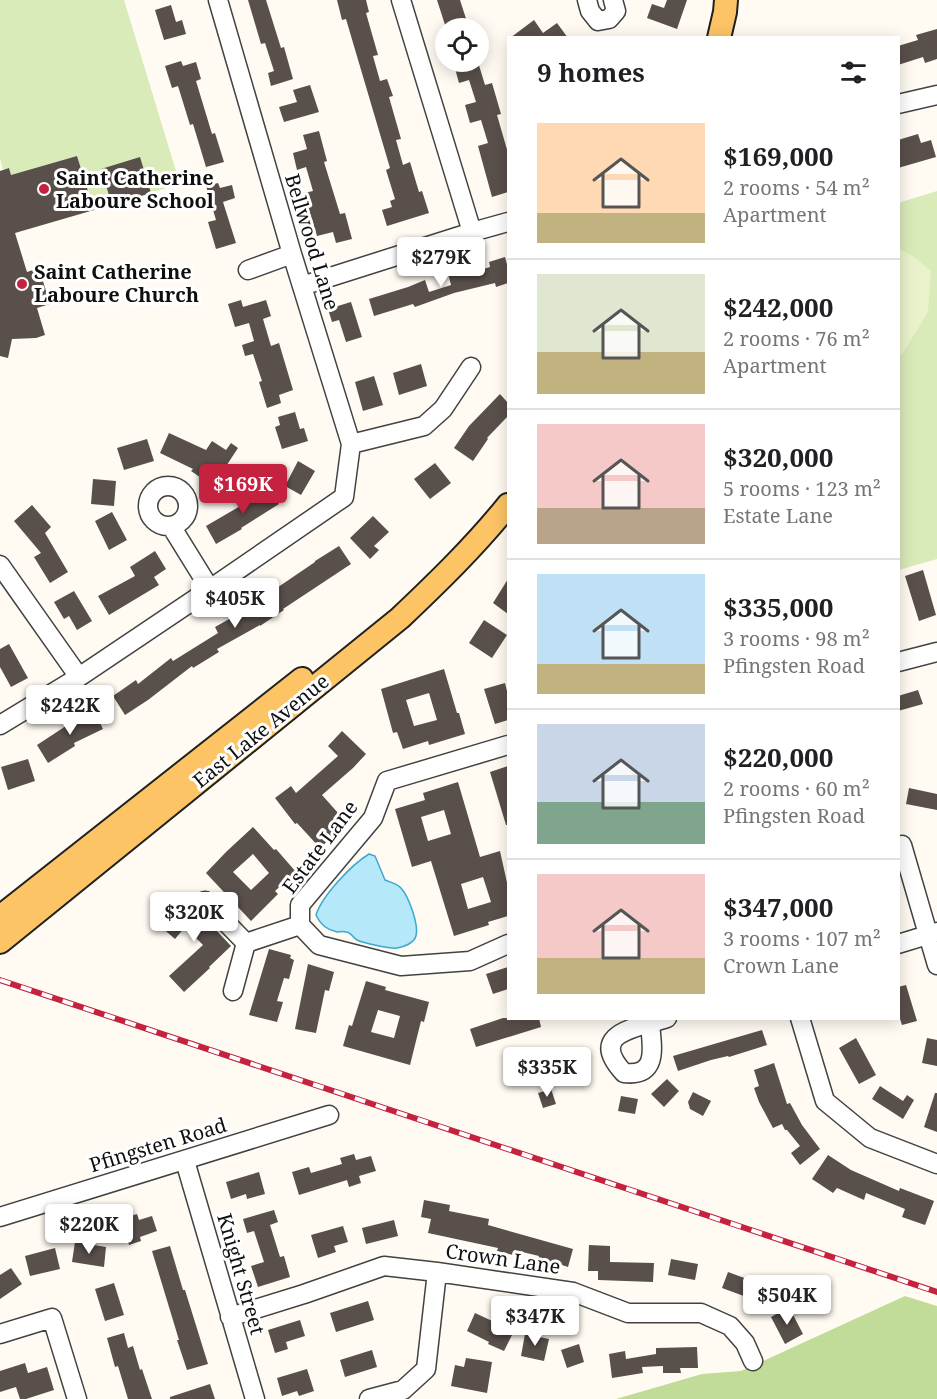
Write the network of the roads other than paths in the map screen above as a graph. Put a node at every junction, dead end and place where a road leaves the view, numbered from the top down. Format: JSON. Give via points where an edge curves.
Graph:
{"nodes":[{"id":1,"x":218,"y":0,"type":"edge"},
{"id":2,"x":401,"y":0,"type":"edge"},
{"id":3,"x":587,"y":0,"type":"edge"},
{"id":4,"x":613,"y":0,"type":"edge"},
{"id":5,"x":726,"y":0,"type":"edge"},
{"id":6,"x":740,"y":0,"type":"edge"},
{"id":7,"x":719,"y":36,"type":"edge"},
{"id":8,"x":734,"y":36,"type":"edge"},
{"id":9,"x":937,"y":95,"type":"edge"},
{"id":10,"x":900,"y":104,"type":"edge"},
{"id":11,"x":507,"y":222,"type":"edge"},
{"id":12,"x":472,"y":232,"type":"junction"},
{"id":13,"x":292,"y":254,"type":"junction"},
{"id":14,"x":248,"y":270,"type":"dead end"},
{"id":15,"x":302,"y":286,"type":"junction"},
{"id":16,"x":471,"y":367,"type":"dead end"},
{"id":17,"x":351,"y":444,"type":"junction"},
{"id":18,"x":507,"y":487,"type":"edge"},
{"id":19,"x":507,"y":506,"type":"edge"},
{"id":20,"x":171,"y":526,"type":"dead end"},
{"id":21,"x":0,"y":565,"type":"edge"},
{"id":22,"x":210,"y":590,"type":"junction"},
{"id":23,"x":937,"y":652,"type":"edge"},
{"id":24,"x":900,"y":661,"type":"edge"},
{"id":25,"x":79,"y":677,"type":"junction"},
{"id":26,"x":0,"y":725,"type":"edge"},
{"id":27,"x":507,"y":745,"type":"edge"},
{"id":28,"x":902,"y":845,"type":"dead end"},
{"id":29,"x":205,"y":902,"type":"dead end"},
{"id":30,"x":0,"y":917,"type":"edge"},
{"id":31,"x":300,"y":925,"type":"junction"},
{"id":32,"x":932,"y":933,"type":"edge"},
{"id":33,"x":0,"y":942,"type":"edge"},
{"id":34,"x":246,"y":943,"type":"junction"},
{"id":35,"x":900,"y":943,"type":"edge"},
{"id":36,"x":507,"y":944,"type":"edge"},
{"id":37,"x":937,"y":965,"type":"edge"},
{"id":38,"x":232,"y":991,"type":"dead end"},
{"id":39,"x":801,"y":1020,"type":"edge"},
{"id":40,"x":329,"y":1116,"type":"dead end"},
{"id":41,"x":185,"y":1161,"type":"junction"},
{"id":42,"x":937,"y":1164,"type":"edge"},
{"id":43,"x":0,"y":1218,"type":"edge"},
{"id":44,"x":437,"y":1272,"type":"junction"},
{"id":45,"x":230,"y":1317,"type":"junction"},
{"id":46,"x":0,"y":1334,"type":"edge"},
{"id":47,"x":753,"y":1361,"type":"dead end"},
{"id":48,"x":77,"y":1399,"type":"edge"},
{"id":49,"x":255,"y":1399,"type":"edge"},
{"id":50,"x":369,"y":1399,"type":"edge"}],
"edges":[{"from":1,"to":13,"type":"street","name":"Bellwood Lane"},
{"from":2,"to":12,"type":"street"},
{"from":3,"to":4,"type":"street","via":[[598,21],[609,19],[616,11]]},
{"from":5,"to":7,"type":"main road"},
{"from":6,"to":8,"type":"main road"},
{"from":9,"to":10,"type":"street"},
{"from":11,"to":12,"type":"street"},
{"from":12,"to":15,"type":"street"},
{"from":13,"to":14,"type":"street"},
{"from":13,"to":15,"type":"street","name":"Bellwood Lane"},
{"from":15,"to":17,"type":"street","name":"Bellwood Lane"},
{"from":16,"to":17,"type":"street","via":[[443,409],[424,426]]},
{"from":17,"to":22,"type":"street","name":"Bellwood Lane","via":[[344,498]]},
{"from":18,"to":30,"type":"main road","name":"East Lake Avenue","via":[[435,565],[373,623]]},
{"from":19,"to":33,"type":"main road","name":"East Lake Avenue","via":[[400,618]]},
{"from":20,"to":22,"type":"street"},
{"from":21,"to":25,"type":"street"},
{"from":22,"to":25,"type":"street"},
{"from":23,"to":24,"type":"street"},
{"from":25,"to":26,"type":"street"},
{"from":27,"to":31,"type":"street","name":"Estate Lane","via":[[387,781],[373,818],[300,905]]},
{"from":28,"to":32,"type":"street"},
{"from":29,"to":34,"type":"street"},
{"from":31,"to":34,"type":"street","name":"Estate Lane"},
{"from":31,"to":36,"type":"street","name":"Estate Lane","via":[[319,945],[401,966],[470,961]]},
{"from":32,"to":35,"type":"street"},
{"from":32,"to":37,"type":"street"},
{"from":34,"to":38,"type":"street"},
{"from":39,"to":42,"type":"street","via":[[825,1101],[870,1138]]},
{"from":40,"to":41,"type":"street","name":"Pfingsten Road"},
{"from":41,"to":43,"type":"street","name":"Pfingsten Road"},
{"from":41,"to":45,"type":"street","name":"Knight Street"},
{"from":44,"to":45,"type":"street","name":"Crown Lane","via":[[384,1266]]},
{"from":44,"to":47,"type":"street","name":"Crown Lane","via":[[573,1292],[628,1313],[701,1313],[730,1326],[745,1343]]},
{"from":44,"to":50,"type":"street","via":[[426,1368],[403,1390]]},
{"from":45,"to":49,"type":"street","name":"Knight Street"},
{"from":46,"to":48,"type":"street","via":[[52,1318]]}]}
